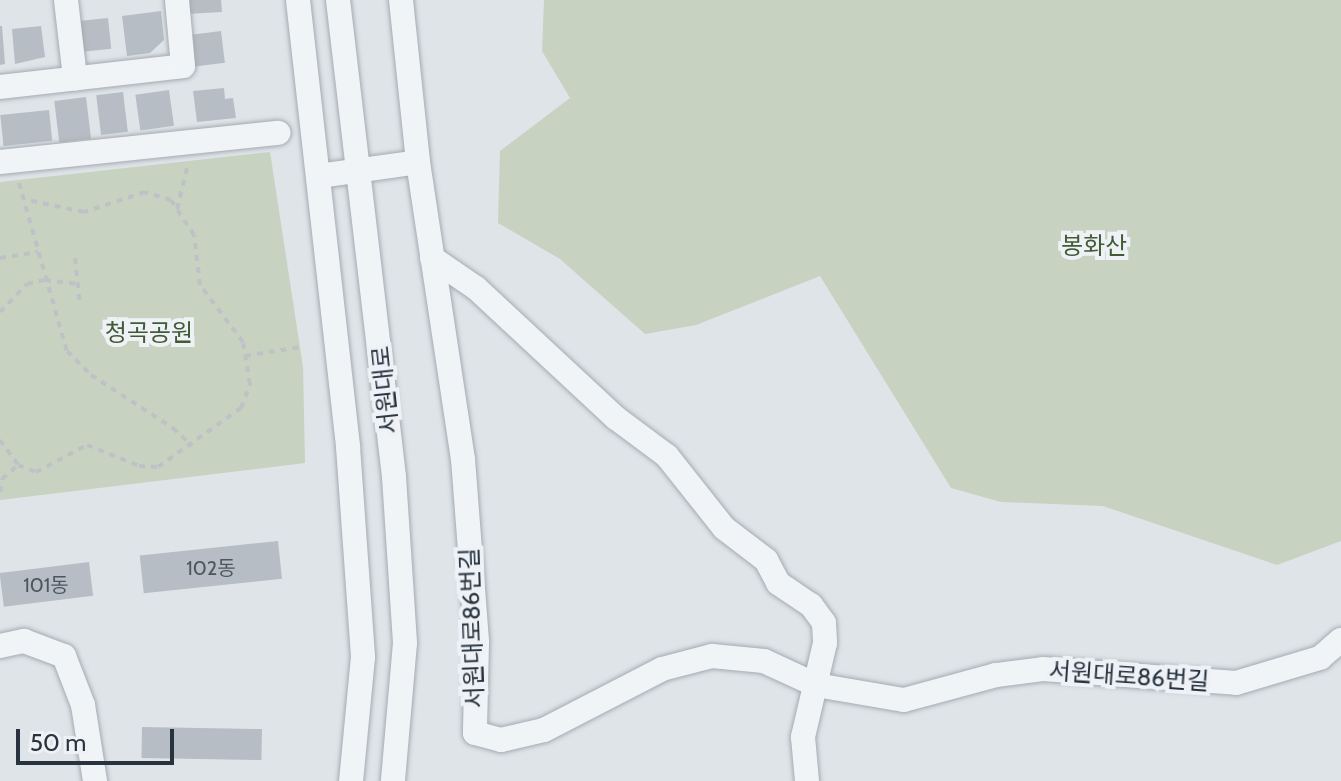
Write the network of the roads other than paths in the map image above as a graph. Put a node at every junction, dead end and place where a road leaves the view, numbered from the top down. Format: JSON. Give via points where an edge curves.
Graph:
{"nodes":[{"id":1,"x":66,"y":0,"type":"edge"},
{"id":2,"x":177,"y":0,"type":"edge"},
{"id":3,"x":298,"y":0,"type":"edge"},
{"id":4,"x":338,"y":0,"type":"edge"},
{"id":5,"x":401,"y":0,"type":"edge"},
{"id":6,"x":75,"y":78,"type":"junction"},
{"id":7,"x":0,"y":87,"type":"edge"},
{"id":8,"x":278,"y":133,"type":"dead end"},
{"id":9,"x":10,"y":161,"type":"edge"},
{"id":10,"x":418,"y":162,"type":"junction"},
{"id":11,"x":360,"y":170,"type":"junction"},
{"id":12,"x":319,"y":176,"type":"junction"},
{"id":13,"x":432,"y":258,"type":"junction"},
{"id":14,"x":1341,"y":640,"type":"edge"},
{"id":15,"x":0,"y":646,"type":"edge"},
{"id":16,"x":816,"y":685,"type":"junction"},
{"id":17,"x":95,"y":781,"type":"edge"},
{"id":18,"x":351,"y":781,"type":"edge"},
{"id":19,"x":393,"y":781,"type":"edge"},
{"id":20,"x":807,"y":781,"type":"edge"}],
"edges":[{"from":1,"to":6,"type":"street"},
{"from":2,"to":6,"type":"street","via":[[183,66]]},
{"from":3,"to":12,"type":"street","name":"서원대로"},
{"from":4,"to":11,"type":"street","name":"서원대로"},
{"from":5,"to":10,"type":"street","name":"서원대로86번길"},
{"from":6,"to":7,"type":"street"},
{"from":8,"to":9,"type":"street"},
{"from":10,"to":11,"type":"street"},
{"from":10,"to":13,"type":"street","name":"서원대로86번길"},
{"from":11,"to":12,"type":"street"},
{"from":11,"to":19,"type":"street","name":"서원대로","via":[[394,477],[405,643]]},
{"from":12,"to":18,"type":"street","name":"서원대로","via":[[348,447],[363,657]]},
{"from":13,"to":16,"type":"street","via":[[476,288],[616,418],[667,456],[724,528],[766,560],[778,583],[811,605],[824,623]]},
{"from":13,"to":16,"type":"street","name":"서원대로86번길","via":[[463,459],[477,642],[475,733],[501,740],[544,730],[662,669],[712,656],[764,661]]},
{"from":14,"to":16,"type":"street","name":"서원대로86번길","via":[[1320,658],[1236,683],[1043,669],[996,675],[904,700]]},
{"from":15,"to":17,"type":"street","via":[[24,641],[64,656],[83,705]]},
{"from":16,"to":20,"type":"street","via":[[803,737]]}]}
